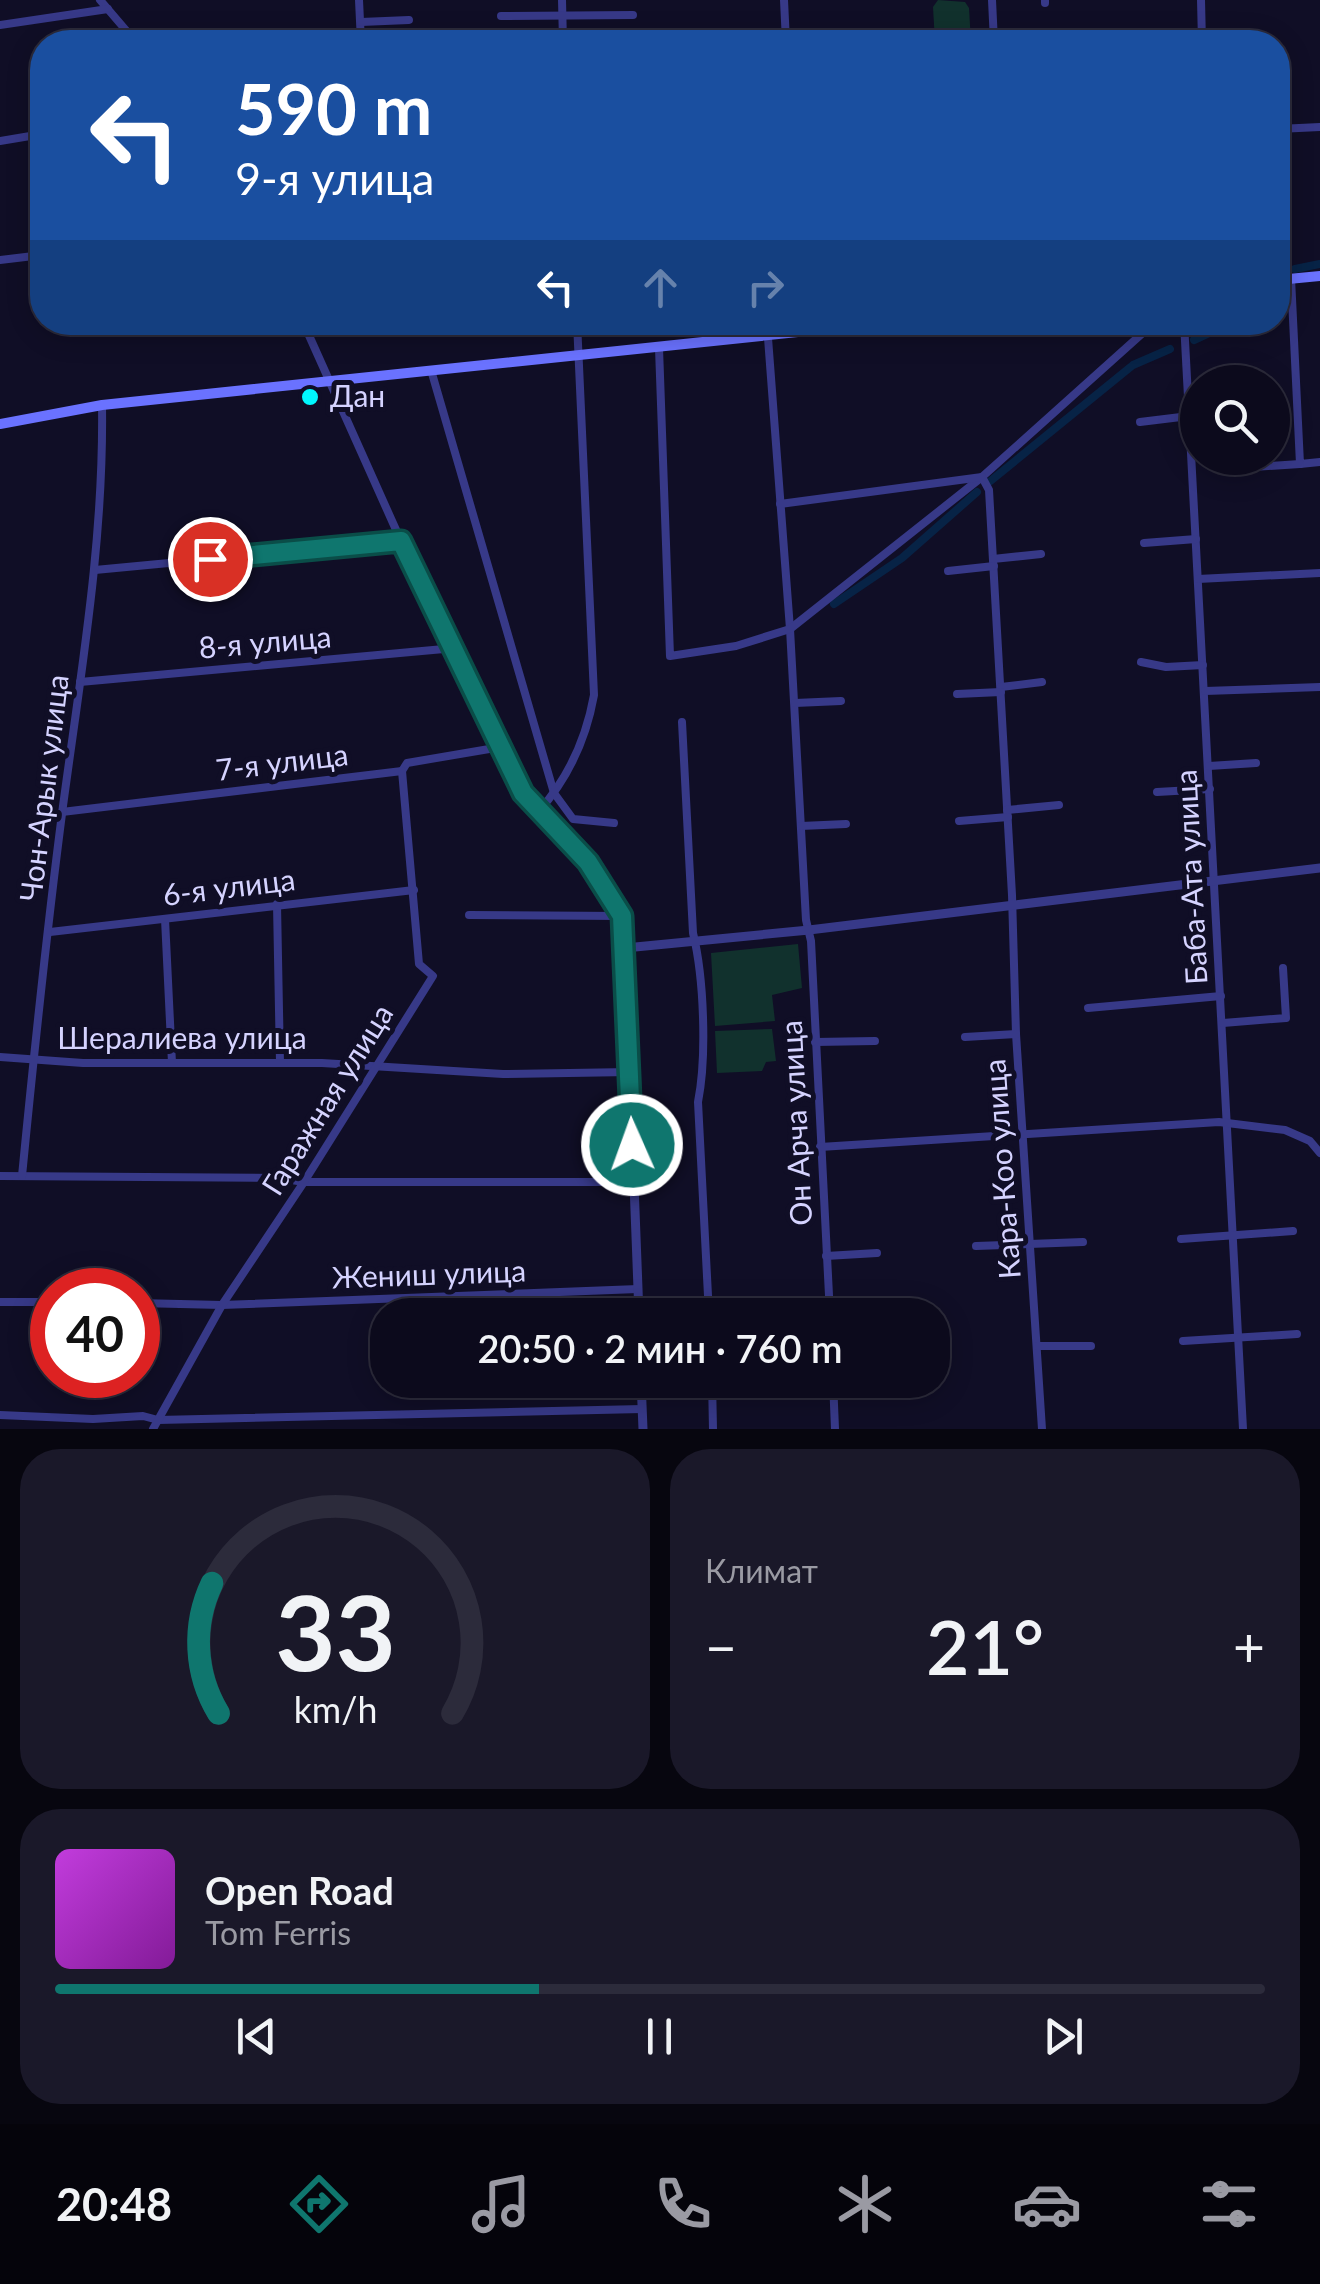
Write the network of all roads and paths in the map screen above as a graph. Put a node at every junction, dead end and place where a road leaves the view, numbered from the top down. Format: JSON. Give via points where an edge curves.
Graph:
{"nodes":[{"id":1,"x":100,"y":0,"type":"edge"},
{"id":2,"x":359,"y":0,"type":"edge"},
{"id":3,"x":562,"y":0,"type":"edge"},
{"id":4,"x":784,"y":0,"type":"edge"},
{"id":5,"x":992,"y":0,"type":"edge"},
{"id":6,"x":1201,"y":0,"type":"edge"},
{"id":7,"x":108,"y":10,"type":"junction"},
{"id":8,"x":633,"y":14,"type":"dead end"},
{"id":9,"x":502,"y":16,"type":"dead end"},
{"id":10,"x":562,"y":16,"type":"junction"},
{"id":11,"x":410,"y":20,"type":"dead end"},
{"id":12,"x":361,"y":22,"type":"junction"},
{"id":13,"x":0,"y":25,"type":"edge"},
{"id":14,"x":126,"y":30,"type":"edge"},
{"id":15,"x":361,"y":30,"type":"edge"},
{"id":16,"x":563,"y":30,"type":"edge"},
{"id":17,"x":785,"y":30,"type":"edge"},
{"id":18,"x":993,"y":30,"type":"edge"},
{"id":19,"x":1202,"y":30,"type":"edge"},
{"id":20,"x":1320,"y":126,"type":"edge"},
{"id":21,"x":1290,"y":128,"type":"edge"},
{"id":22,"x":30,"y":136,"type":"edge"},
{"id":23,"x":0,"y":141,"type":"edge"},
{"id":24,"x":30,"y":256,"type":"edge"},
{"id":25,"x":0,"y":260,"type":"edge"},
{"id":26,"x":1320,"y":276,"type":"edge"},
{"id":27,"x":1290,"y":278,"type":"joint"},
{"id":28,"x":308,"y":335,"type":"edge"},
{"id":29,"x":578,"y":335,"type":"edge"},
{"id":30,"x":792,"y":335,"type":"edge"},
{"id":31,"x":1141,"y":335,"type":"edge"},
{"id":32,"x":1185,"y":335,"type":"edge"},
{"id":33,"x":768,"y":338,"type":"junction"},
{"id":34,"x":660,"y":348,"type":"junction"},
{"id":35,"x":579,"y":357,"type":"junction"},
{"id":36,"x":1186,"y":365,"type":"edge"},
{"id":37,"x":431,"y":370,"type":"junction"},
{"id":38,"x":328,"y":382,"type":"junction"},
{"id":39,"x":102,"y":405,"type":"junction"},
{"id":40,"x":1180,"y":417,"type":"edge"},
{"id":41,"x":1140,"y":422,"type":"dead end"},
{"id":42,"x":0,"y":424,"type":"edge"},
{"id":43,"x":1320,"y":462,"type":"edge"},
{"id":44,"x":1300,"y":464,"type":"junction"},
{"id":45,"x":1290,"y":465,"type":"edge"},
{"id":46,"x":1192,"y":475,"type":"edge"},
{"id":47,"x":982,"y":477,"type":"junction"},
{"id":48,"x":780,"y":504,"type":"junction"},
{"id":49,"x":1196,"y":539,"type":"junction"},
{"id":50,"x":401,"y":541,"type":"junction"},
{"id":51,"x":1144,"y":543,"type":"dead end"},
{"id":52,"x":1040,"y":554,"type":"dead end"},
{"id":53,"x":994,"y":562,"type":"junction"},
{"id":54,"x":95,"y":570,"type":"junction"},
{"id":55,"x":948,"y":570,"type":"dead end"},
{"id":56,"x":1320,"y":573,"type":"edge"},
{"id":57,"x":1198,"y":579,"type":"junction"},
{"id":58,"x":790,"y":629,"type":"junction"},
{"id":59,"x":454,"y":648,"type":"junction"},
{"id":60,"x":1141,"y":662,"type":"dead end"},
{"id":61,"x":1203,"y":665,"type":"junction"},
{"id":62,"x":80,"y":682,"type":"junction"},
{"id":63,"x":1042,"y":682,"type":"dead end"},
{"id":64,"x":1320,"y":686,"type":"edge"},
{"id":65,"x":1001,"y":689,"type":"junction"},
{"id":66,"x":1204,"y":691,"type":"junction"},
{"id":67,"x":957,"y":694,"type":"dead end"},
{"id":68,"x":841,"y":701,"type":"dead end"},
{"id":69,"x":795,"y":704,"type":"junction"},
{"id":70,"x":682,"y":722,"type":"dead end"},
{"id":71,"x":501,"y":746,"type":"junction"},
{"id":72,"x":1256,"y":762,"type":"dead end"},
{"id":73,"x":1209,"y":766,"type":"junction"},
{"id":74,"x":402,"y":771,"type":"junction"},
{"id":75,"x":1210,"y":789,"type":"junction"},
{"id":76,"x":1157,"y":792,"type":"dead end"},
{"id":77,"x":554,"y":793,"type":"junction"},
{"id":78,"x":1058,"y":804,"type":"dead end"},
{"id":79,"x":538,"y":811,"type":"junction"},
{"id":80,"x":62,"y":812,"type":"junction"},
{"id":81,"x":1008,"y":813,"type":"junction"},
{"id":82,"x":959,"y":821,"type":"dead end"},
{"id":83,"x":614,"y":823,"type":"dead end"},
{"id":84,"x":846,"y":824,"type":"dead end"},
{"id":85,"x":802,"y":826,"type":"junction"},
{"id":86,"x":1320,"y":868,"type":"edge"},
{"id":87,"x":1215,"y":880,"type":"junction"},
{"id":88,"x":414,"y":890,"type":"junction"},
{"id":89,"x":277,"y":904,"type":"junction"},
{"id":90,"x":1011,"y":906,"type":"junction"},
{"id":91,"x":469,"y":915,"type":"dead end"},
{"id":92,"x":622,"y":916,"type":"junction"},
{"id":93,"x":165,"y":919,"type":"junction"},
{"id":94,"x":808,"y":930,"type":"junction"},
{"id":95,"x":50,"y":932,"type":"junction"},
{"id":96,"x":695,"y":943,"type":"junction"},
{"id":97,"x":626,"y":948,"type":"junction"},
{"id":98,"x":1283,"y":968,"type":"dead end"},
{"id":99,"x":1221,"y":996,"type":"junction"},
{"id":100,"x":1088,"y":1008,"type":"dead end"},
{"id":101,"x":1223,"y":1023,"type":"junction"},
{"id":102,"x":1016,"y":1034,"type":"junction"},
{"id":103,"x":965,"y":1037,"type":"dead end"},
{"id":104,"x":875,"y":1041,"type":"dead end"},
{"id":105,"x":815,"y":1042,"type":"junction"},
{"id":106,"x":0,"y":1056,"type":"edge"},
{"id":107,"x":34,"y":1060,"type":"junction"},
{"id":108,"x":172,"y":1063,"type":"junction"},
{"id":109,"x":280,"y":1063,"type":"junction"},
{"id":110,"x":376,"y":1068,"type":"junction"},
{"id":111,"x":630,"y":1072,"type":"junction"},
{"id":112,"x":1229,"y":1124,"type":"junction"},
{"id":113,"x":1024,"y":1134,"type":"junction"},
{"id":114,"x":820,"y":1147,"type":"junction"},
{"id":115,"x":1320,"y":1153,"type":"edge"},
{"id":116,"x":0,"y":1176,"type":"edge"},
{"id":117,"x":22,"y":1176,"type":"junction"},
{"id":118,"x":304,"y":1182,"type":"junction"},
{"id":119,"x":634,"y":1182,"type":"junction"},
{"id":120,"x":1293,"y":1231,"type":"dead end"},
{"id":121,"x":1235,"y":1237,"type":"junction"},
{"id":122,"x":1181,"y":1240,"type":"dead end"},
{"id":123,"x":1084,"y":1242,"type":"dead end"},
{"id":124,"x":1030,"y":1243,"type":"junction"},
{"id":125,"x":976,"y":1246,"type":"dead end"},
{"id":126,"x":877,"y":1253,"type":"dead end"},
{"id":127,"x":826,"y":1256,"type":"junction"},
{"id":128,"x":638,"y":1289,"type":"junction"},
{"id":129,"x":638,"y":1298,"type":"edge"},
{"id":130,"x":708,"y":1298,"type":"edge"},
{"id":131,"x":829,"y":1298,"type":"edge"},
{"id":132,"x":0,"y":1302,"type":"edge"},
{"id":133,"x":30,"y":1302,"type":"edge"},
{"id":134,"x":160,"y":1303,"type":"edge"},
{"id":135,"x":222,"y":1305,"type":"junction"},
{"id":136,"x":1297,"y":1334,"type":"dead end"},
{"id":137,"x":1240,"y":1337,"type":"junction"},
{"id":138,"x":1182,"y":1342,"type":"dead end"},
{"id":139,"x":1037,"y":1346,"type":"junction"},
{"id":140,"x":1091,"y":1346,"type":"dead end"},
{"id":141,"x":642,"y":1398,"type":"edge"},
{"id":142,"x":712,"y":1398,"type":"edge"},
{"id":143,"x":834,"y":1398,"type":"edge"},
{"id":144,"x":642,"y":1409,"type":"junction"},
{"id":145,"x":0,"y":1415,"type":"edge"},
{"id":146,"x":156,"y":1424,"type":"edge"},
{"id":147,"x":643,"y":1429,"type":"edge"},
{"id":148,"x":713,"y":1429,"type":"edge"},
{"id":149,"x":835,"y":1429,"type":"edge"},
{"id":150,"x":1042,"y":1429,"type":"edge"},
{"id":151,"x":1244,"y":1429,"type":"edge"}],
"edges":[{"from":1,"to":7,"type":"street"},
{"from":2,"to":12,"type":"street"},
{"from":3,"to":10,"type":"street"},
{"from":4,"to":17,"type":"street"},
{"from":5,"to":18,"type":"street"},
{"from":6,"to":19,"type":"street"},
{"from":7,"to":13,"type":"street"},
{"from":7,"to":14,"type":"street"},
{"from":8,"to":10,"type":"street"},
{"from":9,"to":10,"type":"street"},
{"from":10,"to":16,"type":"street"},
{"from":11,"to":12,"type":"street"},
{"from":12,"to":15,"type":"street"},
{"from":20,"to":21,"type":"street"},
{"from":22,"to":23,"type":"street"},
{"from":24,"to":25,"type":"street"},
{"from":26,"to":27,"type":"main road"},
{"from":27,"to":44,"type":"street"},
{"from":28,"to":38,"type":"street"},
{"from":29,"to":35,"type":"street"},
{"from":30,"to":33,"type":"main road"},
{"from":31,"to":47,"type":"street"},
{"from":32,"to":36,"type":"street","name":"Баба-Ата улица"},
{"from":33,"to":34,"type":"main road"},
{"from":33,"to":48,"type":"street","name":"Он Арча улица"},
{"from":34,"to":35,"type":"main road"},
{"from":34,"to":58,"type":"street","via":[[670,656]]},
{"from":35,"to":37,"type":"main road"},
{"from":35,"to":77,"type":"street","via":[[594,695],[587,733]]},
{"from":37,"to":38,"type":"main road"},
{"from":37,"to":77,"type":"street"},
{"from":38,"to":39,"type":"main road"},
{"from":38,"to":50,"type":"street"},
{"from":39,"to":42,"type":"main road"},
{"from":39,"to":54,"type":"street","name":"Чон-Арык улица"},
{"from":40,"to":41,"type":"street"},
{"from":43,"to":44,"type":"street"},
{"from":44,"to":45,"type":"street"},
{"from":46,"to":49,"type":"street","name":"Баба-Ата улица"},
{"from":47,"to":48,"type":"street"},
{"from":47,"to":53,"type":"street","name":"Кара-Коо улица"},
{"from":47,"to":58,"type":"street"},
{"from":48,"to":58,"type":"street","name":"Он Арча улица"},
{"from":49,"to":51,"type":"street"},
{"from":49,"to":57,"type":"street","name":"Баба-Ата улица"},
{"from":50,"to":54,"type":"street"},
{"from":50,"to":59,"type":"street"},
{"from":52,"to":53,"type":"street"},
{"from":53,"to":55,"type":"street"},
{"from":53,"to":65,"type":"street","name":"Кара-Коо улица"},
{"from":54,"to":62,"type":"street","name":"Чон-Арык улица"},
{"from":56,"to":57,"type":"street"},
{"from":57,"to":61,"type":"street","name":"Баба-Ата улица"},
{"from":58,"to":69,"type":"street","name":"Он Арча улица"},
{"from":59,"to":62,"type":"street","name":"8-я улица"},
{"from":59,"to":71,"type":"street"},
{"from":60,"to":61,"type":"street"},
{"from":61,"to":66,"type":"street","name":"Баба-Ата улица"},
{"from":62,"to":80,"type":"street","name":"Чон-Арык улица"},
{"from":63,"to":65,"type":"street"},
{"from":64,"to":66,"type":"street"},
{"from":65,"to":67,"type":"street"},
{"from":65,"to":81,"type":"street","name":"Кара-Коо улица"},
{"from":66,"to":73,"type":"street","name":"Баба-Ата улица"},
{"from":68,"to":69,"type":"street"},
{"from":69,"to":85,"type":"street","name":"Он Арча улица"},
{"from":70,"to":96,"type":"street"},
{"from":71,"to":74,"type":"street","name":"7-я улица","via":[[407,763]]},
{"from":71,"to":79,"type":"street"},
{"from":72,"to":73,"type":"street"},
{"from":73,"to":75,"type":"street","name":"Баба-Ата улица"},
{"from":74,"to":80,"type":"street","name":"7-я улица"},
{"from":74,"to":88,"type":"street","name":"Гаражная улица"},
{"from":75,"to":76,"type":"street"},
{"from":75,"to":87,"type":"street","name":"Баба-Ата улица"},
{"from":77,"to":79,"type":"street"},
{"from":77,"to":83,"type":"street","via":[[573,819]]},
{"from":78,"to":81,"type":"street"},
{"from":79,"to":92,"type":"street","via":[[596,873]]},
{"from":80,"to":95,"type":"street","name":"Чон-Арык улица"},
{"from":81,"to":82,"type":"street"},
{"from":81,"to":90,"type":"street","name":"Кара-Коо улица"},
{"from":84,"to":85,"type":"street"},
{"from":85,"to":94,"type":"street","name":"Он Арча улица"},
{"from":86,"to":87,"type":"street"},
{"from":87,"to":90,"type":"street"},
{"from":87,"to":99,"type":"street","name":"Баба-Ата улица"},
{"from":88,"to":89,"type":"street","name":"6-я улица"},
{"from":88,"to":110,"type":"street","name":"Гаражная улица","via":[[420,964],[433,976]]},
{"from":89,"to":93,"type":"street","name":"6-я улица"},
{"from":89,"to":109,"type":"street"},
{"from":90,"to":94,"type":"street"},
{"from":90,"to":102,"type":"street","name":"Кара-Коо улица"},
{"from":91,"to":92,"type":"street"},
{"from":92,"to":97,"type":"street"},
{"from":93,"to":95,"type":"street","name":"6-я улица"},
{"from":93,"to":108,"type":"street"},
{"from":94,"to":96,"type":"street"},
{"from":94,"to":105,"type":"street","name":"Он Арча улица"},
{"from":95,"to":107,"type":"street","name":"Чон-Арык улица"},
{"from":96,"to":97,"type":"street"},
{"from":96,"to":130,"type":"street"},
{"from":97,"to":111,"type":"street"},
{"from":98,"to":101,"type":"street","via":[[1286,1018]]},
{"from":99,"to":100,"type":"street"},
{"from":99,"to":101,"type":"street","name":"Баба-Ата улица"},
{"from":101,"to":112,"type":"street","name":"Баба-Ата улица"},
{"from":102,"to":103,"type":"street"},
{"from":102,"to":113,"type":"street","name":"Кара-Коо улица"},
{"from":104,"to":105,"type":"street"},
{"from":105,"to":114,"type":"street","name":"Он Арча улица"},
{"from":106,"to":107,"type":"street","name":"Шералиева улица"},
{"from":107,"to":108,"type":"street","name":"Шералиева улица"},
{"from":107,"to":117,"type":"street","name":"Чон-Арык улица"},
{"from":108,"to":109,"type":"street","name":"Шералиева улица"},
{"from":109,"to":110,"type":"street","name":"Шералиева улица"},
{"from":110,"to":111,"type":"street","name":"Шералиева улица"},
{"from":110,"to":118,"type":"street","name":"Гаражная улица"},
{"from":111,"to":119,"type":"street"},
{"from":112,"to":113,"type":"street"},
{"from":112,"to":115,"type":"street","via":[[1285,1130]]},
{"from":112,"to":121,"type":"street","name":"Баба-Ата улица"},
{"from":113,"to":114,"type":"street"},
{"from":113,"to":124,"type":"street","name":"Кара-Коо улица"},
{"from":114,"to":127,"type":"street","name":"Он Арча улица"},
{"from":116,"to":117,"type":"street"},
{"from":117,"to":118,"type":"street"},
{"from":118,"to":119,"type":"street"},
{"from":118,"to":135,"type":"street","name":"Гаражная улица"},
{"from":119,"to":128,"type":"street"},
{"from":120,"to":121,"type":"street"},
{"from":121,"to":122,"type":"street"},
{"from":121,"to":137,"type":"street","name":"Баба-Ата улица"},
{"from":123,"to":124,"type":"street"},
{"from":124,"to":125,"type":"street"},
{"from":124,"to":139,"type":"street","name":"Кара-Коо улица"},
{"from":126,"to":127,"type":"street"},
{"from":127,"to":131,"type":"street","name":"Он Арча улица"},
{"from":128,"to":129,"type":"street"},
{"from":128,"to":135,"type":"street","name":"Жениш улица"},
{"from":132,"to":133,"type":"street"},
{"from":134,"to":135,"type":"street","name":"Жениш улица"},
{"from":135,"to":146,"type":"street","name":"Гаражная улица"},
{"from":136,"to":137,"type":"street"},
{"from":137,"to":138,"type":"street"},
{"from":137,"to":151,"type":"street","name":"Баба-Ата улица"},
{"from":139,"to":140,"type":"street"},
{"from":139,"to":150,"type":"street","name":"Кара-Коо улица"},
{"from":141,"to":144,"type":"street"},
{"from":142,"to":148,"type":"street"},
{"from":143,"to":149,"type":"street"},
{"from":144,"to":146,"type":"street"},
{"from":144,"to":147,"type":"street"},
{"from":145,"to":146,"type":"street","via":[[143,1416]]}]}
